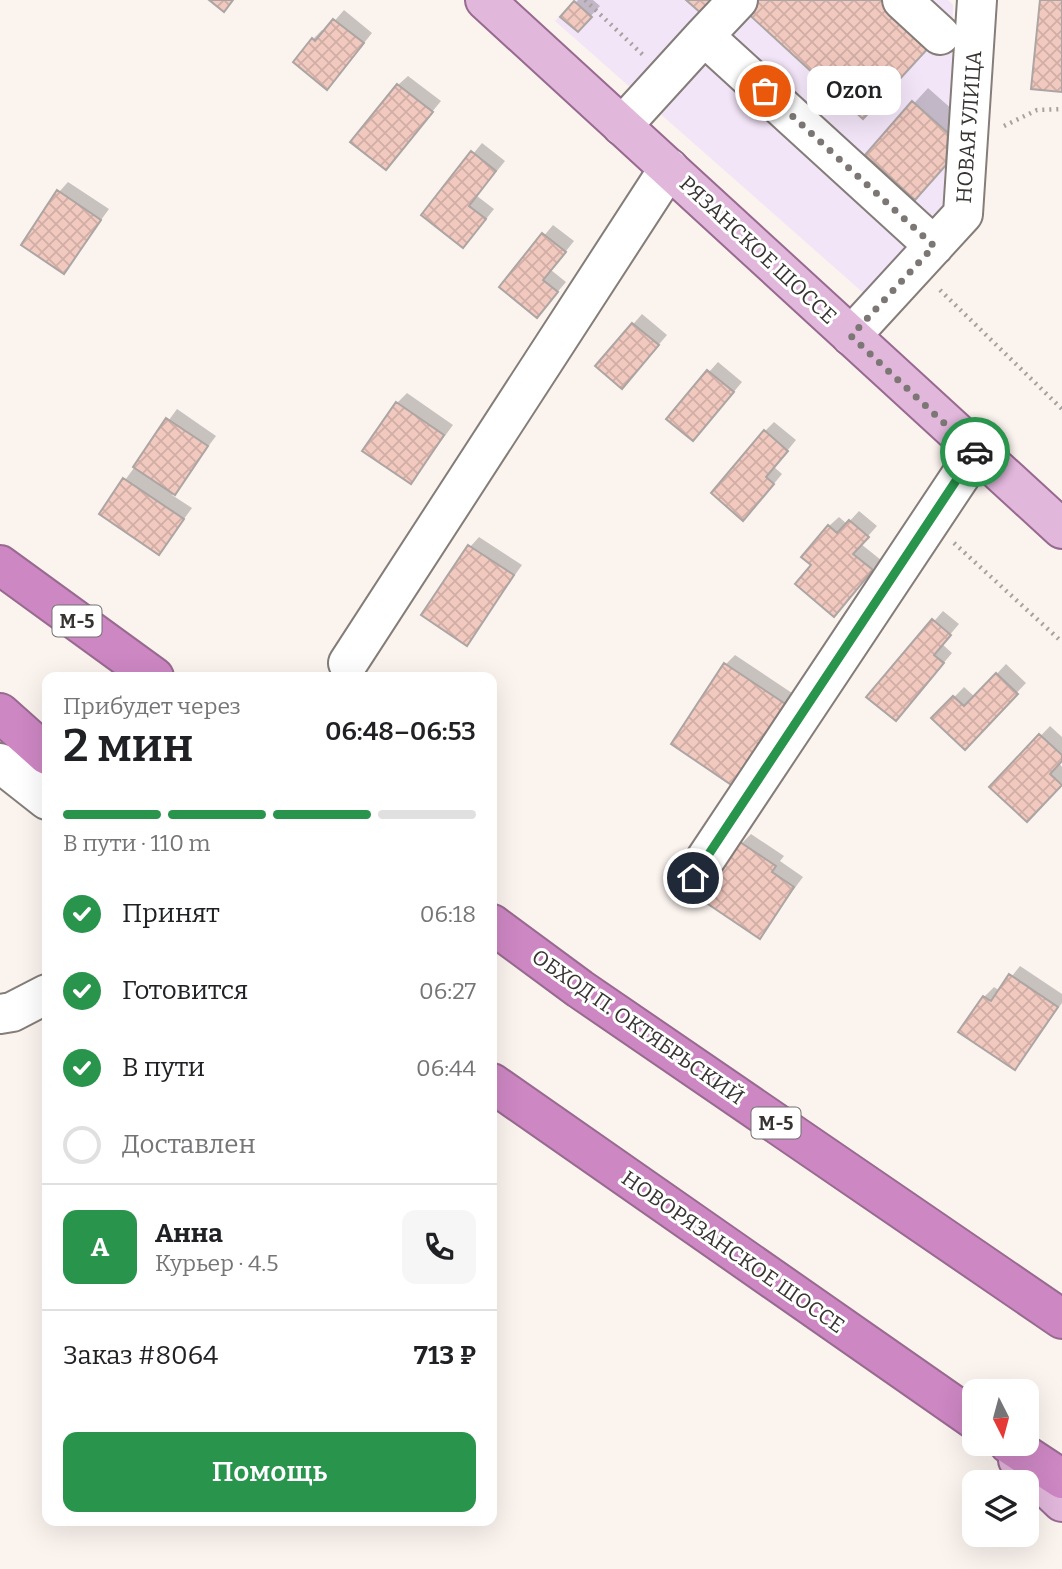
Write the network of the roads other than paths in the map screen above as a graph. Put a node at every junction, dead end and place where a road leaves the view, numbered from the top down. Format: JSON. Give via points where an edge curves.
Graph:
{"nodes":[{"id":1,"x":485,"y":0,"type":"edge"},
{"id":2,"x":738,"y":0,"type":"edge"},
{"id":3,"x":902,"y":0,"type":"edge"},
{"id":4,"x":978,"y":0,"type":"edge"},
{"id":5,"x":940,"y":35,"type":"dead end"},
{"id":6,"x":704,"y":36,"type":"junction"},
{"id":7,"x":622,"y":126,"type":"junction"},
{"id":8,"x":669,"y":168,"type":"junction"},
{"id":9,"x":925,"y":256,"type":"junction"},
{"id":10,"x":851,"y":336,"type":"junction"},
{"id":11,"x":976,"y":451,"type":"junction"},
{"id":12,"x":1062,"y":529,"type":"edge"},
{"id":13,"x":0,"y":565,"type":"edge"},
{"id":14,"x":348,"y":663,"type":"dead end"},
{"id":15,"x":147,"y":672,"type":"edge"},
{"id":16,"x":0,"y":713,"type":"edge"},
{"id":17,"x":42,"y":751,"type":"edge"},
{"id":18,"x":0,"y":763,"type":"edge"},
{"id":19,"x":42,"y":796,"type":"edge"},
{"id":20,"x":693,"y":878,"type":"dead end"},
{"id":21,"x":497,"y":928,"type":"edge"},
{"id":22,"x":42,"y":997,"type":"edge"},
{"id":23,"x":0,"y":1014,"type":"edge"},
{"id":24,"x":497,"y":1087,"type":"edge"},
{"id":25,"x":497,"y":1102,"type":"edge"},
{"id":26,"x":559,"y":1131,"type":"junction"},
{"id":27,"x":1062,"y":1319,"type":"edge"},
{"id":28,"x":962,"y":1411,"type":"edge"},
{"id":29,"x":1014,"y":1456,"type":"edge"},
{"id":30,"x":1027,"y":1456,"type":"edge"},
{"id":31,"x":1062,"y":1479,"type":"edge"},
{"id":32,"x":1062,"y":1502,"type":"edge"}],
"edges":[{"from":1,"to":7,"type":"main road","name":"РЯЗАНСКОЕ ШОССЕ"},
{"from":2,"to":6,"type":"street"},
{"from":3,"to":5,"type":"street"},
{"from":4,"to":9,"type":"street","name":"НОВАЯ УЛИЦА","via":[[963,214]]},
{"from":6,"to":7,"type":"street"},
{"from":6,"to":9,"type":"street"},
{"from":7,"to":8,"type":"main road","name":"РЯЗАНСКОЕ ШОССЕ"},
{"from":8,"to":10,"type":"main road","name":"РЯЗАНСКОЕ ШОССЕ"},
{"from":8,"to":14,"type":"street"},
{"from":9,"to":10,"type":"street","name":"НОВАЯ УЛИЦА"},
{"from":10,"to":11,"type":"main road","name":"РЯЗАНСКОЕ ШОССЕ"},
{"from":11,"to":12,"type":"main road","name":"РЯЗАНСКОЕ ШОССЕ"},
{"from":11,"to":20,"type":"street"},
{"from":13,"to":15,"type":"highway","number":"М-5"},
{"from":16,"to":17,"type":"highway"},
{"from":18,"to":19,"type":"street"},
{"from":21,"to":27,"type":"highway","name":"ОБХОД П. ОКТЯБРЬСКИЙ","number":"М-5"},
{"from":22,"to":23,"type":"street"},
{"from":24,"to":26,"type":"highway","name":"НОВОРЯЗАНСКОЕ ШОССЕ"},
{"from":25,"to":26,"type":"street"},
{"from":26,"to":28,"type":"highway","name":"НОВОРЯЗАНСКОЕ ШОССЕ"},
{"from":29,"to":32,"type":"main road"},
{"from":30,"to":31,"type":"highway"}]}
